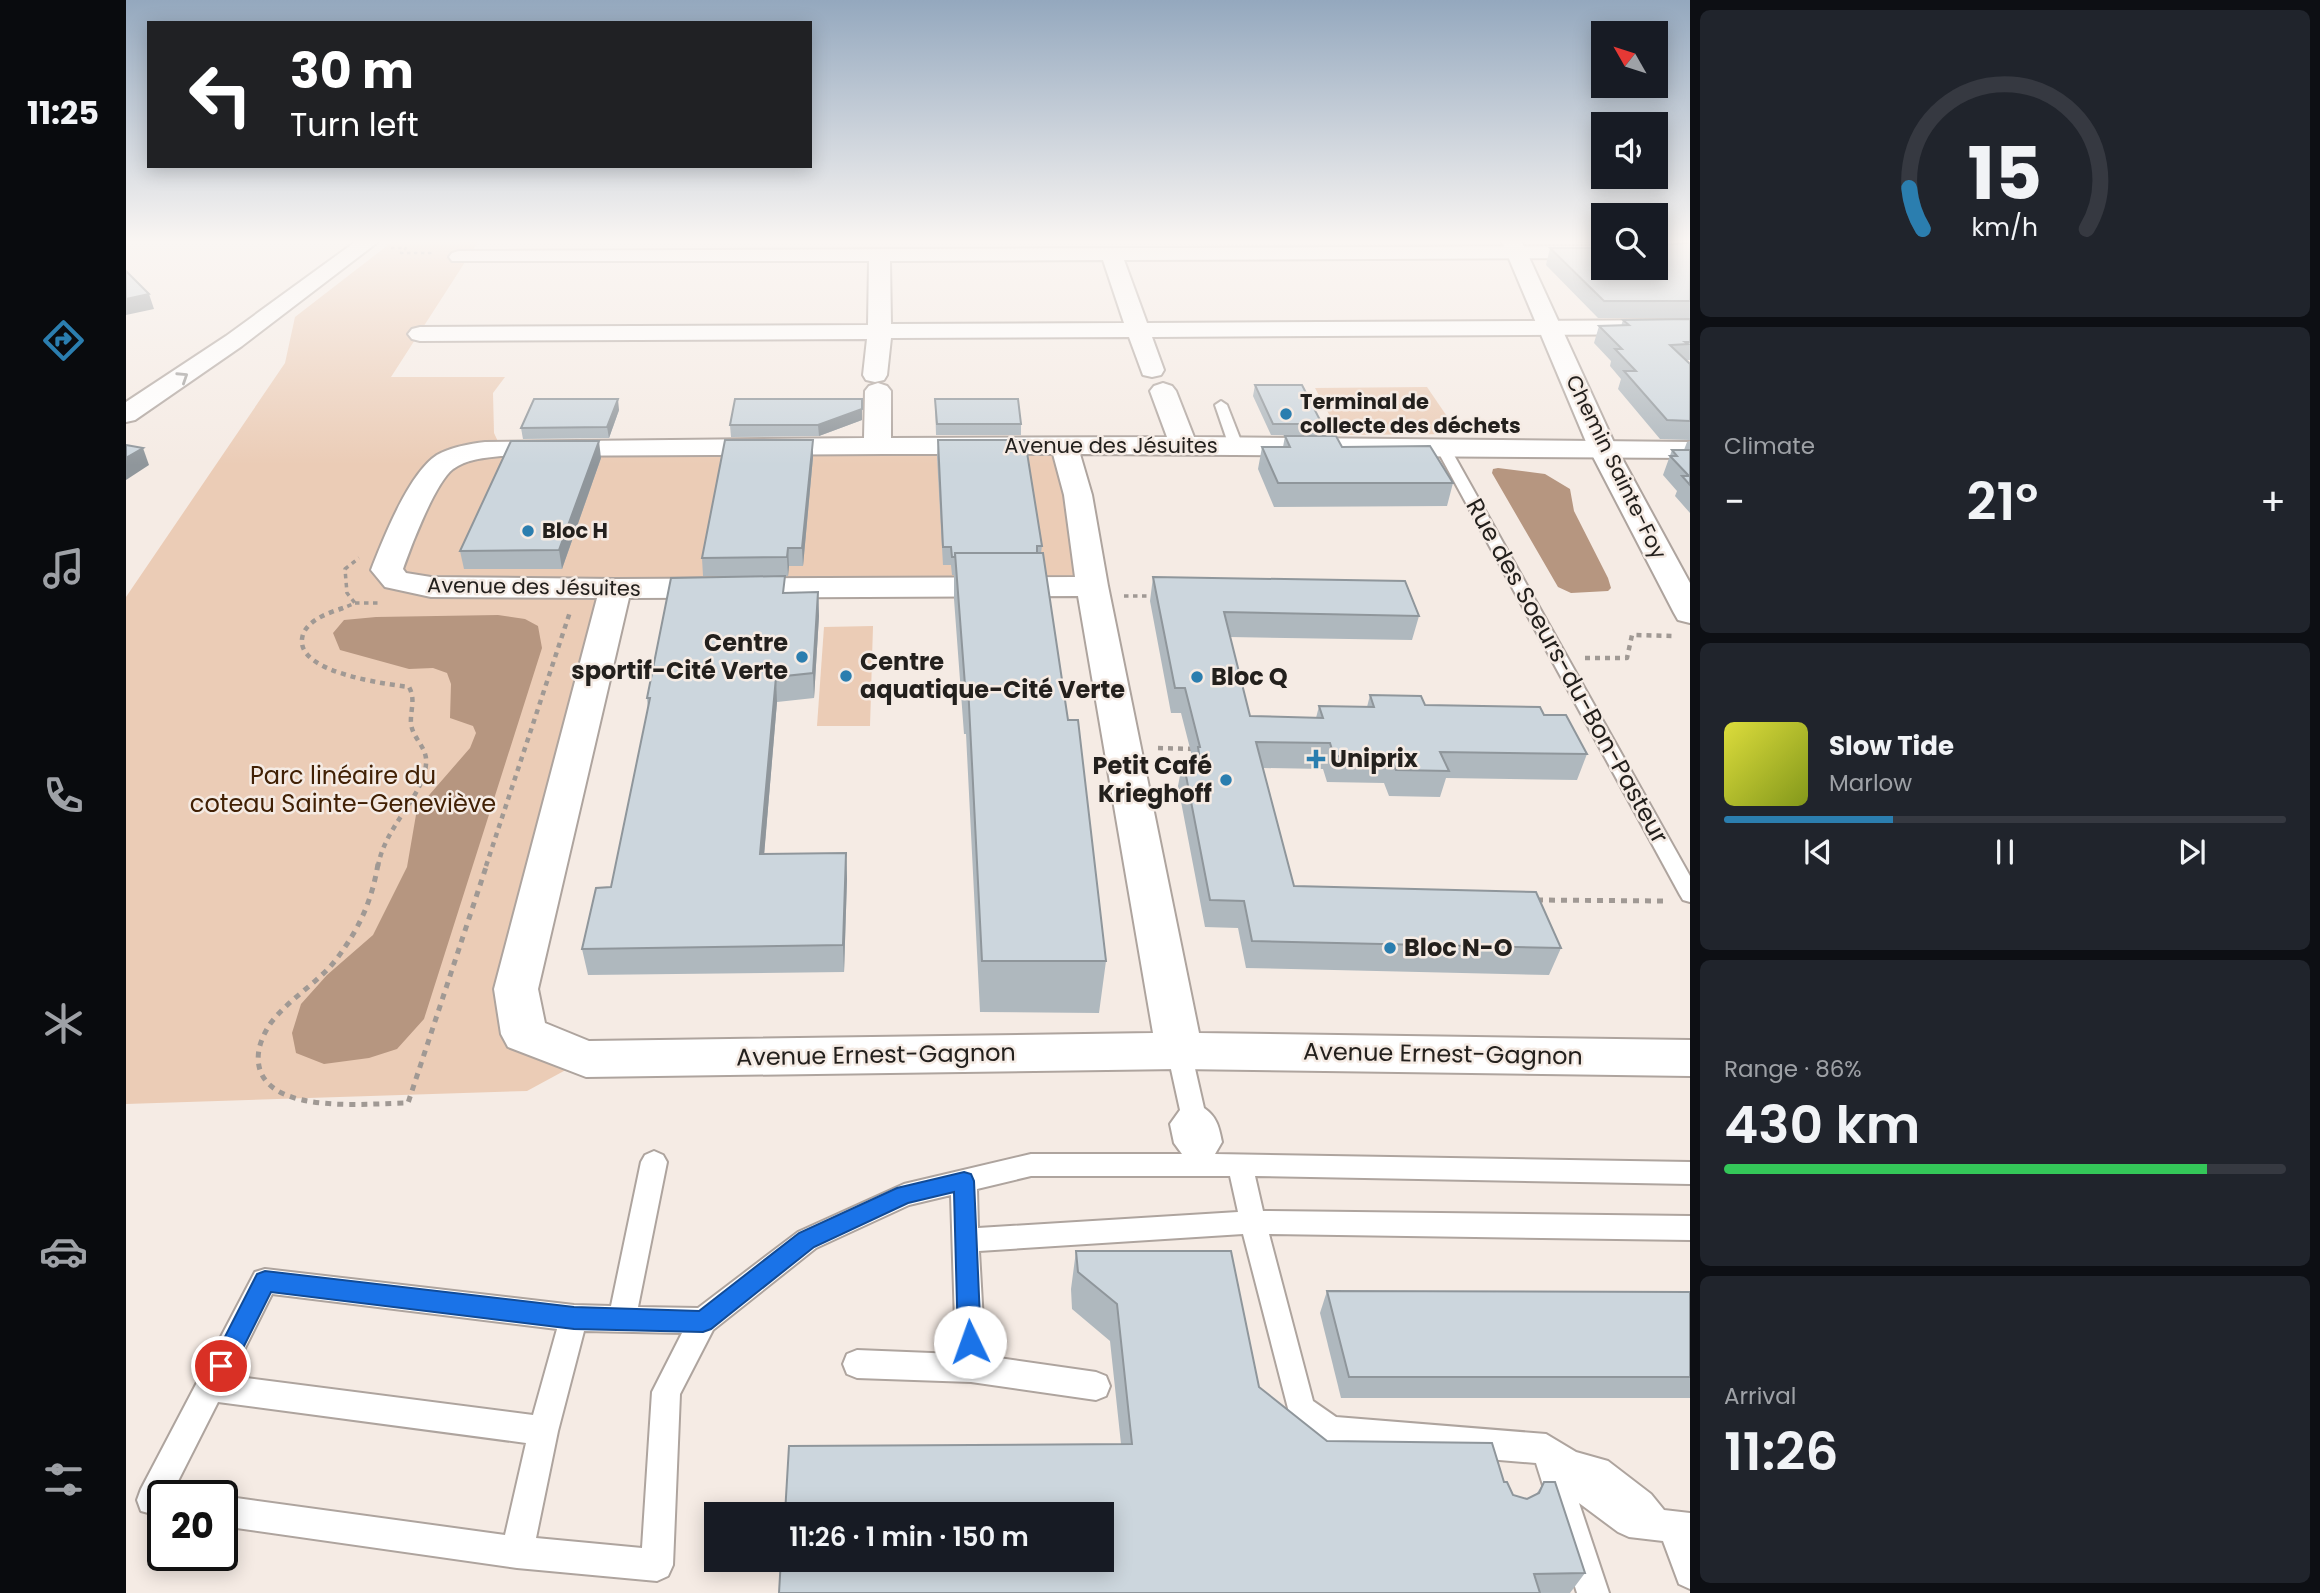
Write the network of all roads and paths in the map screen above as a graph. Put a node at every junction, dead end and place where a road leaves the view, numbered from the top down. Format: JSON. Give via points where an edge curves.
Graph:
{"nodes":[{"id":1,"x":268,"y":316,"type":"edge"},
{"id":2,"x":880,"y":316,"type":"edge"},
{"id":3,"x":1133,"y":316,"type":"edge"},
{"id":4,"x":1546,"y":316,"type":"edge"},
{"id":5,"x":1551,"y":327,"type":"junction"},
{"id":6,"x":1690,"y":327,"type":"edge"},
{"id":7,"x":1138,"y":330,"type":"junction"},
{"id":8,"x":880,"y":332,"type":"junction"},
{"id":9,"x":420,"y":334,"type":"dead end"},
{"id":10,"x":1221,"y":405,"type":"dead end"},
{"id":11,"x":126,"y":414,"type":"edge"},
{"id":12,"x":1184,"y":446,"type":"junction"},
{"id":13,"x":1236,"y":446,"type":"junction"},
{"id":14,"x":1065,"y":447,"type":"junction"},
{"id":15,"x":877,"y":448,"type":"junction"},
{"id":16,"x":1443,"y":448,"type":"junction"},
{"id":17,"x":1603,"y":449,"type":"junction"},
{"id":18,"x":1690,"y":450,"type":"edge"},
{"id":19,"x":1093,"y":591,"type":"junction"},
{"id":20,"x":594,"y":595,"type":"junction"},
{"id":21,"x":1162,"y":596,"type":"edge"},
{"id":22,"x":344,"y":607,"type":"dead end"},
{"id":23,"x":1688,"y":624,"type":"edge"},
{"id":24,"x":1558,"y":659,"type":"junction"},
{"id":25,"x":1177,"y":748,"type":"dead end"},
{"id":26,"x":1197,"y":749,"type":"edge"},
{"id":27,"x":1684,"y":898,"type":"edge"},
{"id":28,"x":1535,"y":900,"type":"edge"},
{"id":29,"x":1179,"y":1051,"type":"junction"},
{"id":30,"x":1690,"y":1058,"type":"edge"},
{"id":31,"x":1201,"y":1160,"type":"junction"},
{"id":32,"x":654,"y":1162,"type":"dead end"},
{"id":33,"x":1240,"y":1165,"type":"junction"},
{"id":34,"x":1690,"y":1173,"type":"edge"},
{"id":35,"x":964,"y":1181,"type":"junction"},
{"id":36,"x":1253,"y":1222,"type":"junction"},
{"id":37,"x":1690,"y":1228,"type":"edge"},
{"id":38,"x":965,"y":1240,"type":"junction"},
{"id":39,"x":574,"y":1318,"type":"junction"},
{"id":40,"x":622,"y":1319,"type":"junction"},
{"id":41,"x":703,"y":1321,"type":"junction"},
{"id":42,"x":857,"y":1364,"type":"dead end"},
{"id":43,"x":971,"y":1368,"type":"junction"},
{"id":44,"x":1096,"y":1386,"type":"dead end"},
{"id":45,"x":211,"y":1387,"type":"junction"},
{"id":46,"x":543,"y":1431,"type":"junction"},
{"id":47,"x":1557,"y":1457,"type":"junction"},
{"id":48,"x":162,"y":1480,"type":"edge"},
{"id":49,"x":238,"y":1513,"type":"edge"},
{"id":50,"x":1673,"y":1527,"type":"edge"},
{"id":51,"x":517,"y":1552,"type":"junction"},
{"id":52,"x":1690,"y":1573,"type":"edge"},
{"id":53,"x":1593,"y":1593,"type":"edge"}],
"edges":[{"from":11,"to":1,"type":"street","one_way":true},
{"from":2,"to":8,"type":"street"},
{"from":3,"to":7,"type":"street"},
{"from":4,"to":5,"type":"street","name":"Chemin Sainte-Foy"},
{"from":5,"to":6,"type":"street"},
{"from":5,"to":7,"type":"street"},
{"from":5,"to":17,"type":"street","name":"Chemin Sainte-Foy"},
{"from":7,"to":8,"type":"street"},
{"from":7,"to":12,"type":"street"},
{"from":8,"to":9,"type":"street"},
{"from":8,"to":15,"type":"street"},
{"from":10,"to":13,"type":"lane"},
{"from":12,"to":13,"type":"street","name":"Avenue des Jésuites"},
{"from":12,"to":14,"type":"street","name":"Avenue des Jésuites"},
{"from":13,"to":16,"type":"street","name":"Avenue des Jésuites"},
{"from":14,"to":15,"type":"street","name":"Avenue des Jésuites"},
{"from":14,"to":19,"type":"street","via":[[1078,495]]},
{"from":15,"to":20,"type":"street","name":"Avenue des Jésuites","via":[[600,446],[472,451],[438,468],[387,570],[396,580],[431,587]]},
{"from":16,"to":17,"type":"street","name":"Avenue des Jésuites"},
{"from":16,"to":24,"type":"lane","name":"Rue des Soeurs-du-Bon-Pasteur"},
{"from":17,"to":18,"type":"street","name":"Avenue des Jésuites"},
{"from":17,"to":23,"type":"street","name":"Chemin Sainte-Foy"},
{"from":19,"to":20,"type":"street","name":"Avenue des Jésuites"},
{"from":19,"to":21,"type":"path"},
{"from":19,"to":29,"type":"street"},
{"from":20,"to":22,"type":"path","via":[[408,1103],[288,1098],[271,1088],[258,1072],[265,1031],[336,960],[359,925],[369,906],[386,837],[427,766],[411,722],[415,703],[409,687],[349,676],[314,662],[305,653],[304,631]]},
{"from":20,"to":29,"type":"street","name":"Avenue Ernest-Gagnon","via":[[516,989],[524,1034],[586,1059]]},
{"from":23,"to":24,"type":"path","via":[[1632,635],[1627,658]]},
{"from":24,"to":27,"type":"lane","name":"Rue des Soeurs-du-Bon-Pasteur"},
{"from":25,"to":26,"type":"path"},
{"from":27,"to":28,"type":"path"},
{"from":29,"to":30,"type":"street","name":"Avenue Ernest-Gagnon"},
{"from":29,"to":31,"type":"lane","via":[[1193,1113],[1182,1124],[1186,1143]]},
{"from":31,"to":33,"type":"lane"},
{"from":31,"to":35,"type":"lane","via":[[1031,1165]]},
{"from":32,"to":40,"type":"lane"},
{"from":33,"to":34,"type":"lane"},
{"from":33,"to":36,"type":"lane"},
{"from":35,"to":38,"type":"lane"},
{"from":35,"to":41,"type":"lane","via":[[904,1195],[807,1240]]},
{"from":36,"to":37,"type":"lane"},
{"from":36,"to":38,"type":"lane"},
{"from":36,"to":47,"type":"lane","via":[[1301,1410],[1331,1431],[1496,1457]]},
{"from":38,"to":43,"type":"lane"},
{"from":39,"to":40,"type":"lane"},
{"from":39,"to":45,"type":"lane","via":[[265,1281]]},
{"from":39,"to":46,"type":"lane"},
{"from":40,"to":41,"type":"lane"},
{"from":41,"to":51,"type":"lane","via":[[666,1392],[657,1565]]},
{"from":42,"to":43,"type":"lane"},
{"from":43,"to":44,"type":"lane"},
{"from":45,"to":46,"type":"lane"},
{"from":45,"to":48,"type":"lane"},
{"from":46,"to":51,"type":"lane"},
{"from":47,"to":50,"type":"lane","via":[[1580,1485],[1629,1521]]},
{"from":47,"to":53,"type":"lane"},
{"from":49,"to":51,"type":"lane"},
{"from":50,"to":52,"type":"lane"}]}
